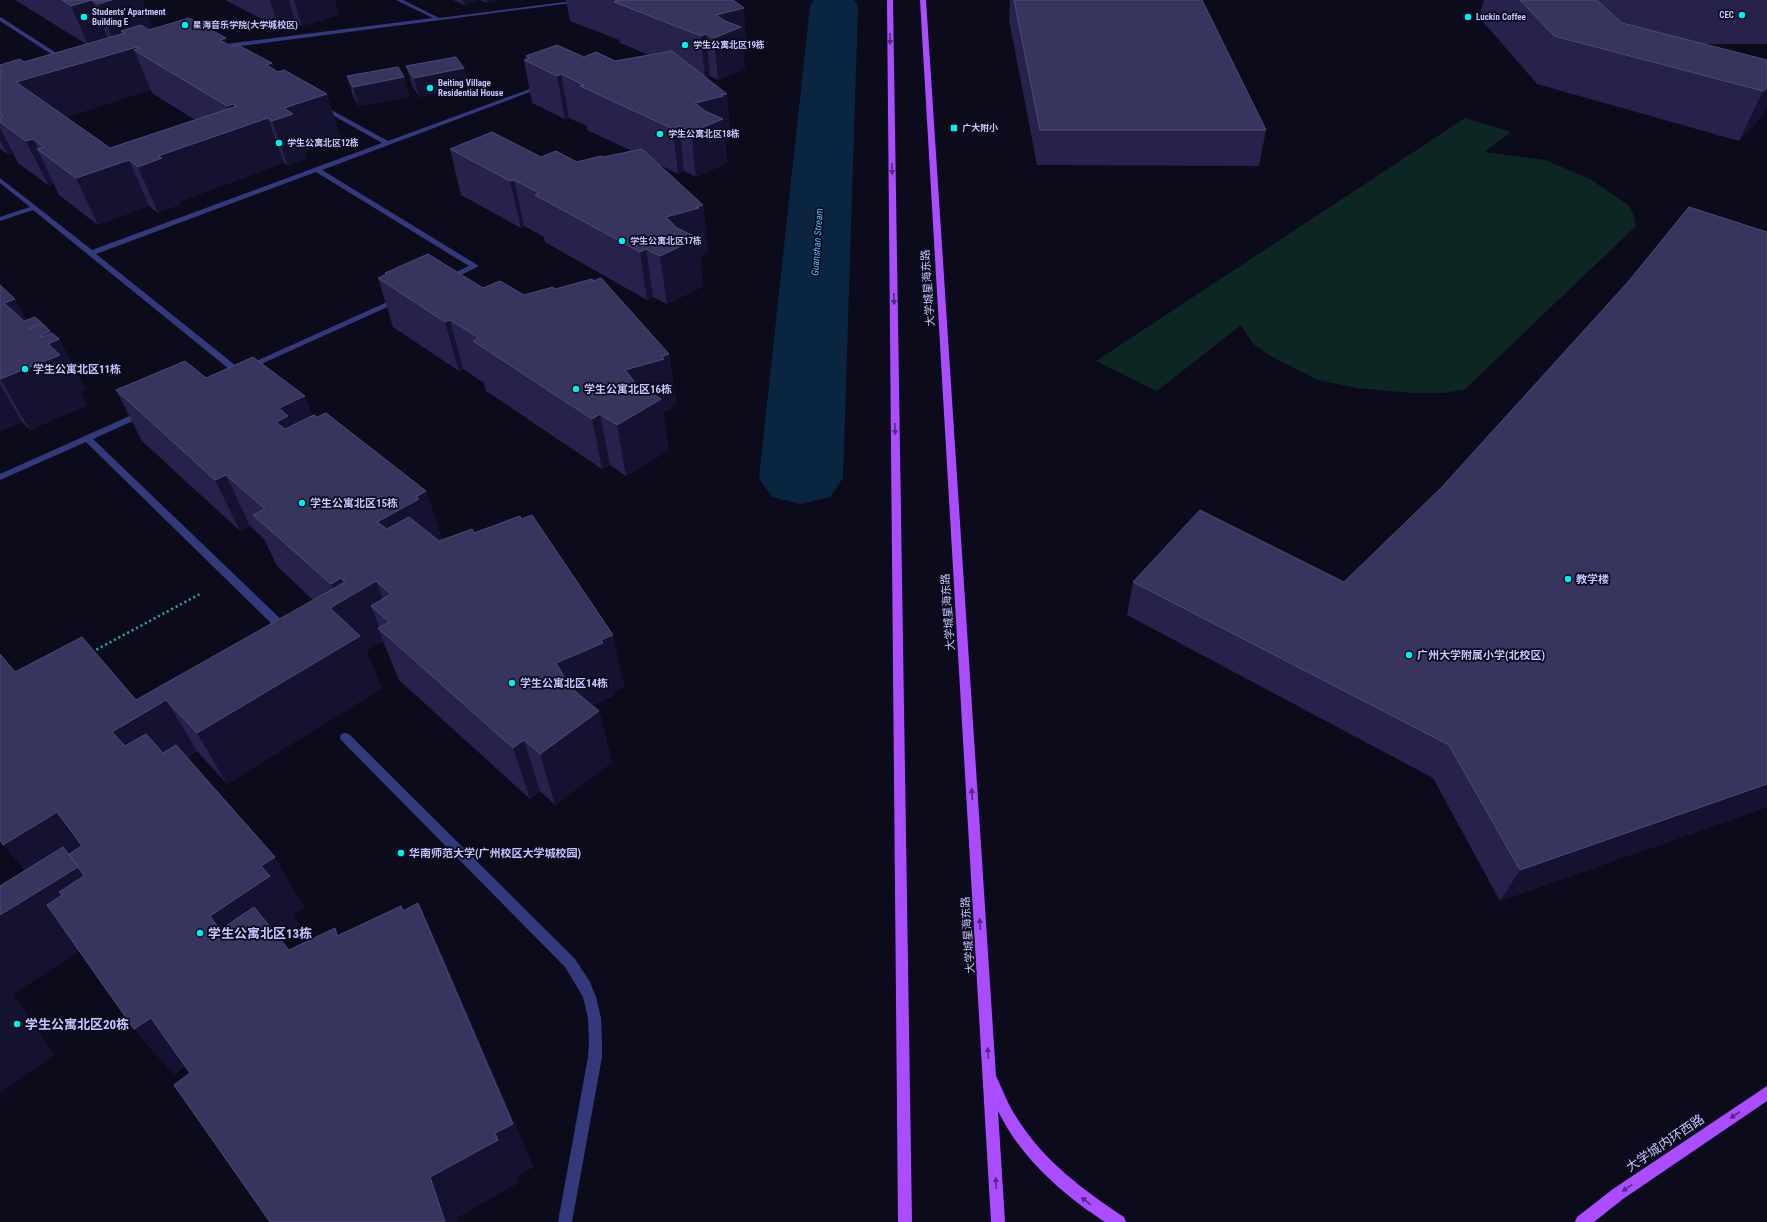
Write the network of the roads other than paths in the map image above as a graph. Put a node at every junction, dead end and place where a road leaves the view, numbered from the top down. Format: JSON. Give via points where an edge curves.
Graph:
{"nodes":[{"id":1,"x":399,"y":0,"type":"edge"},
{"id":2,"x":592,"y":0,"type":"edge"},
{"id":3,"x":890,"y":0,"type":"edge"},
{"id":4,"x":923,"y":0,"type":"edge"},
{"id":5,"x":0,"y":19,"type":"edge"},
{"id":6,"x":439,"y":19,"type":"junction"},
{"id":7,"x":216,"y":47,"type":"junction"},
{"id":8,"x":208,"y":48,"type":"edge"},
{"id":9,"x":229,"y":55,"type":"edge"},
{"id":10,"x":72,"y":65,"type":"edge"},
{"id":11,"x":553,"y":82,"type":"edge"},
{"id":12,"x":319,"y":105,"type":"dead end"},
{"id":13,"x":388,"y":144,"type":"junction"},
{"id":14,"x":317,"y":170,"type":"junction"},
{"id":15,"x":0,"y":180,"type":"edge"},
{"id":16,"x":34,"y":208,"type":"junction"},
{"id":17,"x":0,"y":219,"type":"edge"},
{"id":18,"x":91,"y":253,"type":"junction"},
{"id":19,"x":439,"y":282,"type":"edge"},
{"id":20,"x":410,"y":294,"type":"edge"},
{"id":21,"x":152,"y":409,"type":"edge"},
{"id":22,"x":87,"y":438,"type":"junction"},
{"id":23,"x":0,"y":477,"type":"edge"},
{"id":24,"x":289,"y":634,"type":"edge"},
{"id":25,"x":345,"y":737,"type":"dead end"},
{"id":26,"x":989,"y":1076,"type":"junction"},
{"id":27,"x":1767,"y":1093,"type":"edge"},
{"id":28,"x":565,"y":1222,"type":"edge"},
{"id":29,"x":905,"y":1222,"type":"edge"},
{"id":30,"x":998,"y":1222,"type":"edge"},
{"id":31,"x":1119,"y":1222,"type":"edge"},
{"id":32,"x":1582,"y":1222,"type":"edge"}],
"edges":[{"from":1,"to":6,"type":"lane"},
{"from":2,"to":6,"type":"lane"},
{"from":3,"to":29,"type":"main road","one_way":true},
{"from":26,"to":4,"type":"main road","name":"大学城星海东路","one_way":true},
{"from":5,"to":10,"type":"lane"},
{"from":6,"to":7,"type":"lane"},
{"from":7,"to":8,"type":"lane"},
{"from":7,"to":9,"type":"lane"},
{"from":11,"to":13,"type":"lane"},
{"from":12,"to":13,"type":"lane"},
{"from":13,"to":14,"type":"lane"},
{"from":14,"to":18,"type":"lane"},
{"from":14,"to":19,"type":"lane","via":[[475,266]]},
{"from":15,"to":16,"type":"lane"},
{"from":16,"to":17,"type":"lane"},
{"from":16,"to":18,"type":"lane"},
{"from":18,"to":20,"type":"lane","via":[[234,373]]},
{"from":21,"to":22,"type":"lane"},
{"from":22,"to":23,"type":"lane"},
{"from":22,"to":24,"type":"lane"},
{"from":25,"to":28,"type":"lane","via":[[570,963],[588,991],[596,1020],[595,1057]]},
{"from":30,"to":26,"type":"main road","name":"大学城星海东路","one_way":true},
{"from":31,"to":26,"type":"main road","one_way":true,"via":[[1086,1202],[1041,1162],[1011,1122]]},
{"from":27,"to":32,"type":"main road","name":"大学城内环西路","one_way":true,"via":[[1618,1194]]}]}
